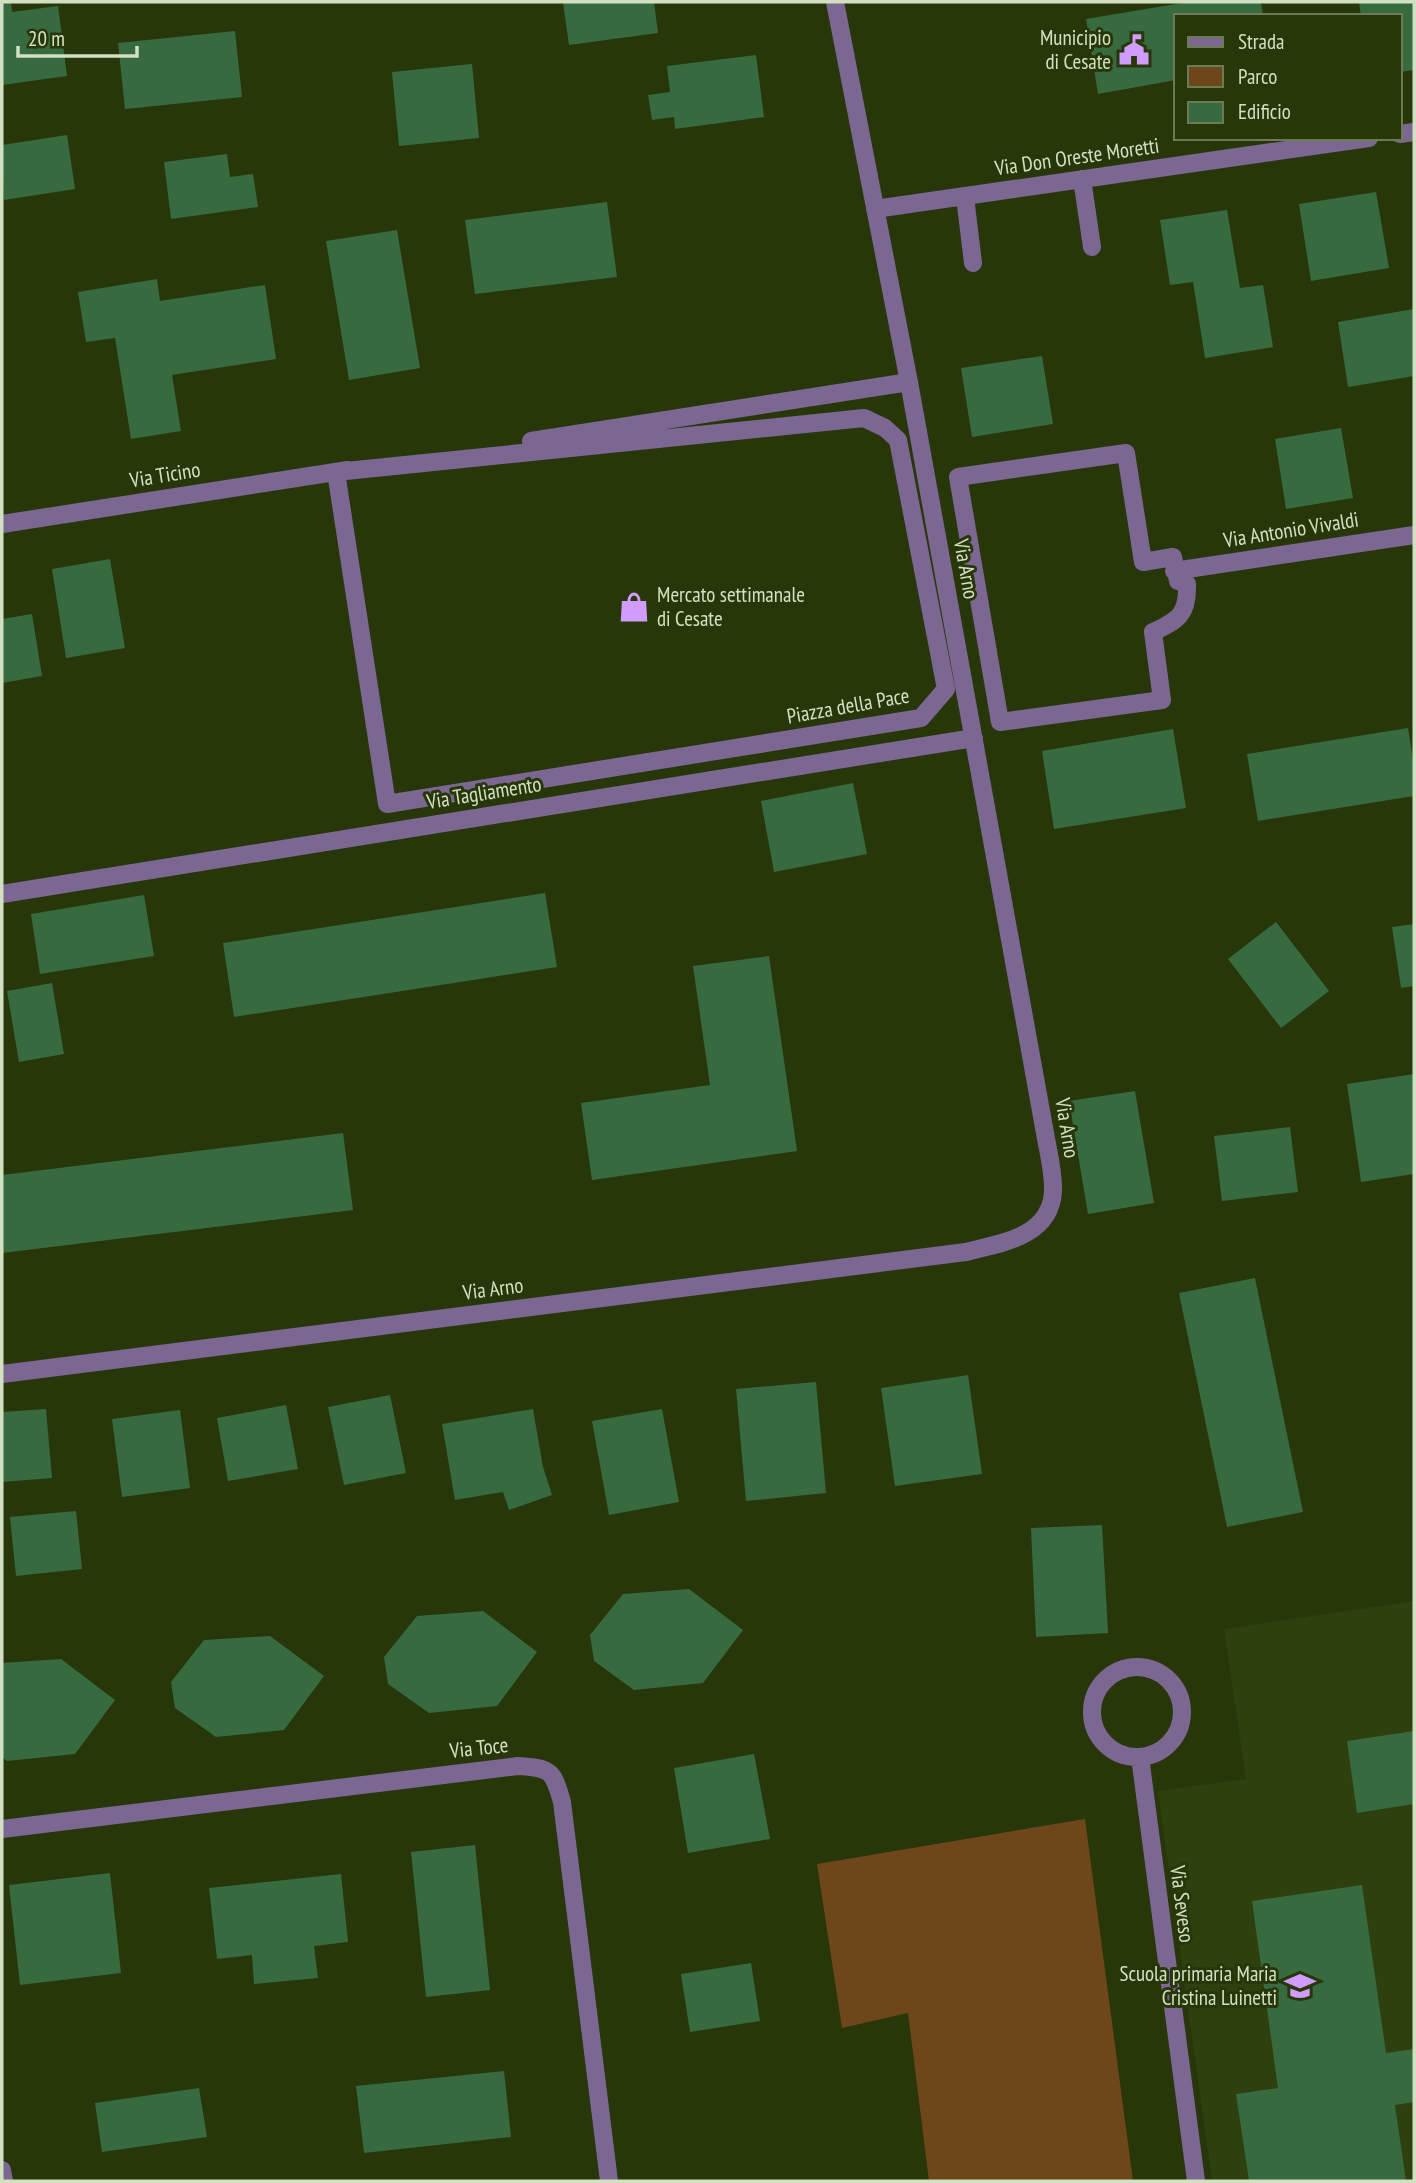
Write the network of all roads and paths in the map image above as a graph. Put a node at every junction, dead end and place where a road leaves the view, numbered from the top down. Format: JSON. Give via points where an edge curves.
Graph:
{"nodes":[{"id":1,"x":835,"y":2,"type":"edge"},
{"id":2,"x":1355,"y":140,"type":"edge"},
{"id":3,"x":1082,"y":179,"type":"junction"},
{"id":4,"x":965,"y":197,"type":"junction"},
{"id":5,"x":875,"y":209,"type":"junction"},
{"id":6,"x":1091,"y":247,"type":"dead end"},
{"id":7,"x":973,"y":263,"type":"dead end"},
{"id":8,"x":909,"y":382,"type":"junction"},
{"id":9,"x":336,"y":472,"type":"junction"},
{"id":10,"x":2,"y":524,"type":"edge"},
{"id":11,"x":1414,"y":535,"type":"edge"},
{"id":12,"x":1174,"y":571,"type":"junction"},
{"id":13,"x":974,"y":738,"type":"junction"},
{"id":14,"x":2,"y":894,"type":"edge"},
{"id":15,"x":2,"y":1374,"type":"edge"},
{"id":16,"x":1140,"y":1757,"type":"junction"},
{"id":17,"x":2,"y":1829,"type":"edge"},
{"id":18,"x":2,"y":2170,"type":"edge"},
{"id":19,"x":4,"y":2181,"type":"edge"},
{"id":20,"x":609,"y":2181,"type":"edge"},
{"id":21,"x":1196,"y":2181,"type":"edge"}],
"edges":[{"from":1,"to":5,"type":"street","name":"Via Arno"},
{"from":2,"to":3,"type":"street","name":"Via Don Oreste Moretti"},
{"from":3,"to":4,"type":"street","name":"Via Don Oreste Moretti"},
{"from":3,"to":6,"type":"street"},
{"from":4,"to":5,"type":"street","name":"Via Don Oreste Moretti"},
{"from":4,"to":7,"type":"street"},
{"from":5,"to":8,"type":"street","name":"Via Arno"},
{"from":8,"to":9,"type":"street"},
{"from":8,"to":13,"type":"street","name":"Via Arno"},
{"from":9,"to":9,"type":"street","name":"Piazza della Pace","via":[[387,804],[921,718],[946,689],[898,440],[864,418]]},
{"from":9,"to":10,"type":"street","name":"Via Ticino"},
{"from":11,"to":12,"type":"street","name":"Via Antonio Vivaldi"},
{"from":12,"to":12,"type":"street","via":[[1173,557],[1143,562],[1126,453],[958,477],[1000,722],[1162,699],[1153,632],[1174,622],[1188,603],[1187,584],[1178,581]]},
{"from":13,"to":14,"type":"street","name":"Via Tagliamento"},
{"from":13,"to":15,"type":"street","name":"Via Arno","via":[[1053,1190],[1043,1220],[1030,1233],[966,1252]]},
{"from":16,"to":16,"type":"street","via":[[1167,1746],[1181,1721],[1177,1692],[1156,1671],[1141,1667],[1113,1674],[1102,1684],[1092,1711],[1094,1726],[1112,1750]]},
{"from":16,"to":21,"type":"street","name":"Via Seveso"},
{"from":17,"to":20,"type":"street","name":"Via Toce","via":[[518,1766],[542,1767],[552,1776],[562,1802]]},
{"from":18,"to":19,"type":"street"}]}
